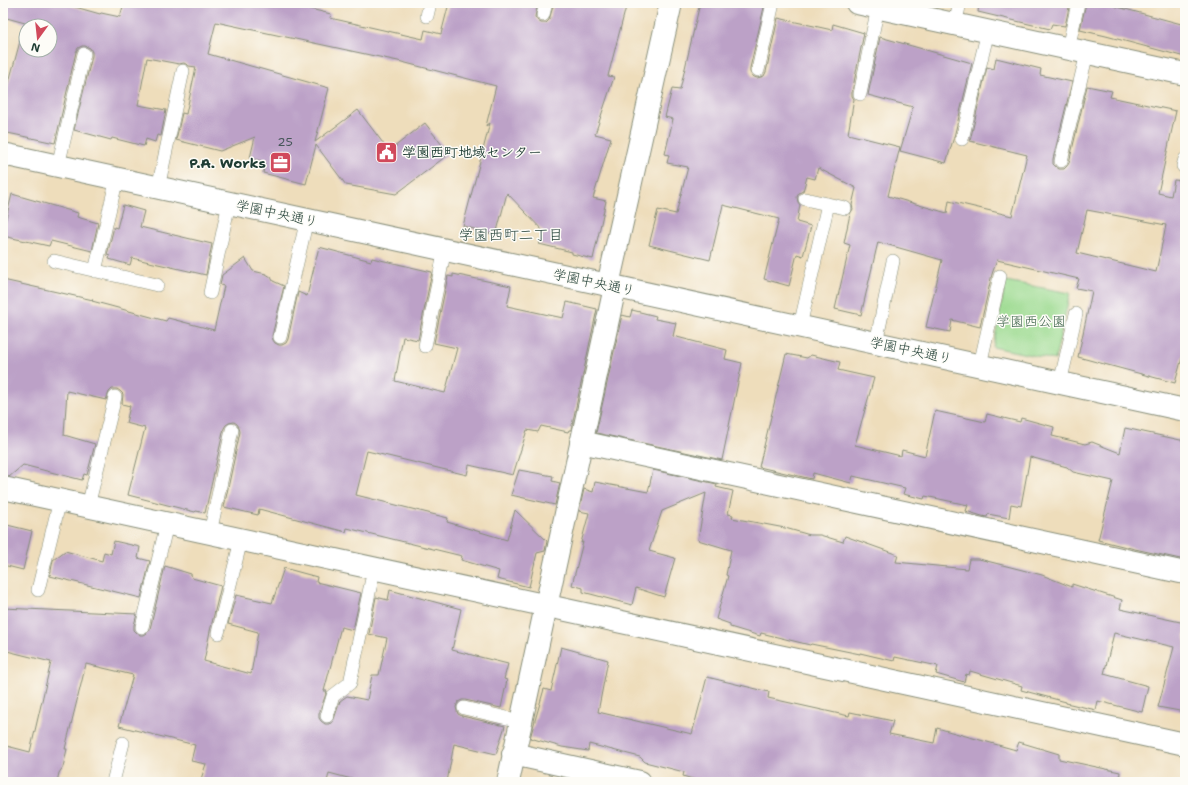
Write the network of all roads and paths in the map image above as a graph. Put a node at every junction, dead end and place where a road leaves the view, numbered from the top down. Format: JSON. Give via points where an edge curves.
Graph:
{"nodes":[{"id":1,"x":430,"y":3,"type":"edge"},
{"id":2,"x":671,"y":3,"type":"edge"},
{"id":3,"x":773,"y":3,"type":"edge"},
{"id":4,"x":857,"y":3,"type":"edge"},
{"id":5,"x":960,"y":3,"type":"edge"},
{"id":6,"x":1078,"y":3,"type":"edge"},
{"id":7,"x":891,"y":7,"type":"edge"},
{"id":8,"x":427,"y":16,"type":"dead end"},
{"id":9,"x":956,"y":24,"type":"junction"},
{"id":10,"x":988,"y":31,"type":"junction"},
{"id":11,"x":1077,"y":51,"type":"junction"},
{"id":12,"x":84,"y":54,"type":"dead end"},
{"id":13,"x":758,"y":70,"type":"dead end"},
{"id":14,"x":183,"y":71,"type":"dead end"},
{"id":15,"x":1185,"y":74,"type":"edge"},
{"id":16,"x":860,"y":94,"type":"dead end"},
{"id":17,"x":962,"y":139,"type":"dead end"},
{"id":18,"x":3,"y":154,"type":"edge"},
{"id":19,"x":1061,"y":161,"type":"dead end"},
{"id":20,"x":58,"y":166,"type":"junction"},
{"id":21,"x":117,"y":178,"type":"junction"},
{"id":22,"x":158,"y":188,"type":"junction"},
{"id":23,"x":805,"y":199,"type":"dead end"},
{"id":24,"x":229,"y":203,"type":"junction"},
{"id":25,"x":828,"y":204,"type":"junction"},
{"id":26,"x":845,"y":208,"type":"dead end"},
{"id":27,"x":307,"y":219,"type":"junction"},
{"id":28,"x":445,"y":250,"type":"junction"},
{"id":29,"x":893,"y":260,"type":"dead end"},
{"id":30,"x":54,"y":262,"type":"dead end"},
{"id":31,"x":95,"y":271,"type":"junction"},
{"id":32,"x":1000,"y":276,"type":"dead end"},
{"id":33,"x":157,"y":285,"type":"dead end"},
{"id":34,"x":612,"y":286,"type":"junction"},
{"id":35,"x":210,"y":293,"type":"dead end"},
{"id":36,"x":1076,"y":314,"type":"dead end"},
{"id":37,"x":800,"y":326,"type":"junction"},
{"id":38,"x":280,"y":337,"type":"dead end"},
{"id":39,"x":876,"y":343,"type":"junction"},
{"id":40,"x":425,"y":346,"type":"dead end"},
{"id":41,"x":980,"y":365,"type":"junction"},
{"id":42,"x":1060,"y":383,"type":"junction"},
{"id":43,"x":115,"y":397,"type":"dead end"},
{"id":44,"x":1185,"y":410,"type":"edge"},
{"id":45,"x":232,"y":430,"type":"dead end"},
{"id":46,"x":582,"y":442,"type":"junction"},
{"id":47,"x":3,"y":488,"type":"edge"},
{"id":48,"x":60,"y":500,"type":"junction"},
{"id":49,"x":88,"y":506,"type":"junction"},
{"id":50,"x":168,"y":524,"type":"junction"},
{"id":51,"x":210,"y":533,"type":"junction"},
{"id":52,"x":241,"y":540,"type":"junction"},
{"id":53,"x":374,"y":569,"type":"junction"},
{"id":54,"x":1185,"y":573,"type":"edge"},
{"id":55,"x":38,"y":590,"type":"dead end"},
{"id":56,"x":546,"y":606,"type":"junction"},
{"id":57,"x":142,"y":627,"type":"dead end"},
{"id":58,"x":218,"y":633,"type":"dead end"},
{"id":59,"x":464,"y":708,"type":"dead end"},
{"id":60,"x":328,"y":716,"type":"dead end"},
{"id":61,"x":520,"y":721,"type":"junction"},
{"id":62,"x":123,"y":742,"type":"dead end"},
{"id":63,"x":1185,"y":744,"type":"edge"},
{"id":64,"x":513,"y":754,"type":"junction"},
{"id":65,"x":113,"y":782,"type":"edge"},
{"id":66,"x":508,"y":782,"type":"edge"},
{"id":67,"x":640,"y":782,"type":"edge"}],
"edges":[{"from":1,"to":8,"type":"lane"},
{"from":2,"to":34,"type":"street"},
{"from":3,"to":13,"type":"lane"},
{"from":4,"to":7,"type":"street"},
{"from":5,"to":9,"type":"lane"},
{"from":6,"to":11,"type":"lane"},
{"from":7,"to":9,"type":"street"},
{"from":7,"to":16,"type":"lane"},
{"from":9,"to":10,"type":"street"},
{"from":10,"to":11,"type":"street"},
{"from":10,"to":17,"type":"lane"},
{"from":11,"to":15,"type":"street"},
{"from":11,"to":19,"type":"lane"},
{"from":12,"to":20,"type":"lane"},
{"from":14,"to":22,"type":"lane"},
{"from":18,"to":20,"type":"street","name":"学園中央通り"},
{"from":20,"to":21,"type":"street","name":"学園中央通り"},
{"from":21,"to":22,"type":"street","name":"学園中央通り"},
{"from":21,"to":31,"type":"lane"},
{"from":22,"to":24,"type":"street","name":"学園中央通り"},
{"from":23,"to":25,"type":"lane"},
{"from":24,"to":27,"type":"street","name":"学園中央通り"},
{"from":24,"to":35,"type":"lane"},
{"from":25,"to":26,"type":"lane"},
{"from":25,"to":37,"type":"lane"},
{"from":27,"to":28,"type":"street","name":"学園中央通り"},
{"from":27,"to":38,"type":"lane"},
{"from":28,"to":34,"type":"street","name":"学園中央通り"},
{"from":28,"to":40,"type":"lane"},
{"from":29,"to":39,"type":"lane"},
{"from":30,"to":31,"type":"lane"},
{"from":31,"to":33,"type":"lane"},
{"from":32,"to":41,"type":"lane"},
{"from":34,"to":37,"type":"street","name":"学園中央通り"},
{"from":34,"to":46,"type":"street"},
{"from":36,"to":42,"type":"lane"},
{"from":37,"to":39,"type":"street","name":"学園中央通り"},
{"from":39,"to":41,"type":"street","name":"学園中央通り"},
{"from":41,"to":42,"type":"street","name":"学園中央通り"},
{"from":42,"to":44,"type":"street","name":"学園中央通り"},
{"from":43,"to":49,"type":"lane"},
{"from":45,"to":51,"type":"lane"},
{"from":46,"to":54,"type":"street"},
{"from":46,"to":56,"type":"street"},
{"from":47,"to":48,"type":"street"},
{"from":48,"to":49,"type":"street"},
{"from":48,"to":55,"type":"lane"},
{"from":49,"to":50,"type":"street"},
{"from":50,"to":51,"type":"street"},
{"from":50,"to":57,"type":"lane"},
{"from":51,"to":52,"type":"street"},
{"from":52,"to":53,"type":"street"},
{"from":52,"to":58,"type":"lane"},
{"from":53,"to":56,"type":"street"},
{"from":53,"to":60,"type":"lane","via":[[350,682],[333,696]]},
{"from":56,"to":61,"type":"street"},
{"from":56,"to":63,"type":"street"},
{"from":59,"to":61,"type":"lane"},
{"from":61,"to":64,"type":"street"},
{"from":62,"to":65,"type":"lane"},
{"from":64,"to":66,"type":"street"},
{"from":64,"to":67,"type":"street"}]}
